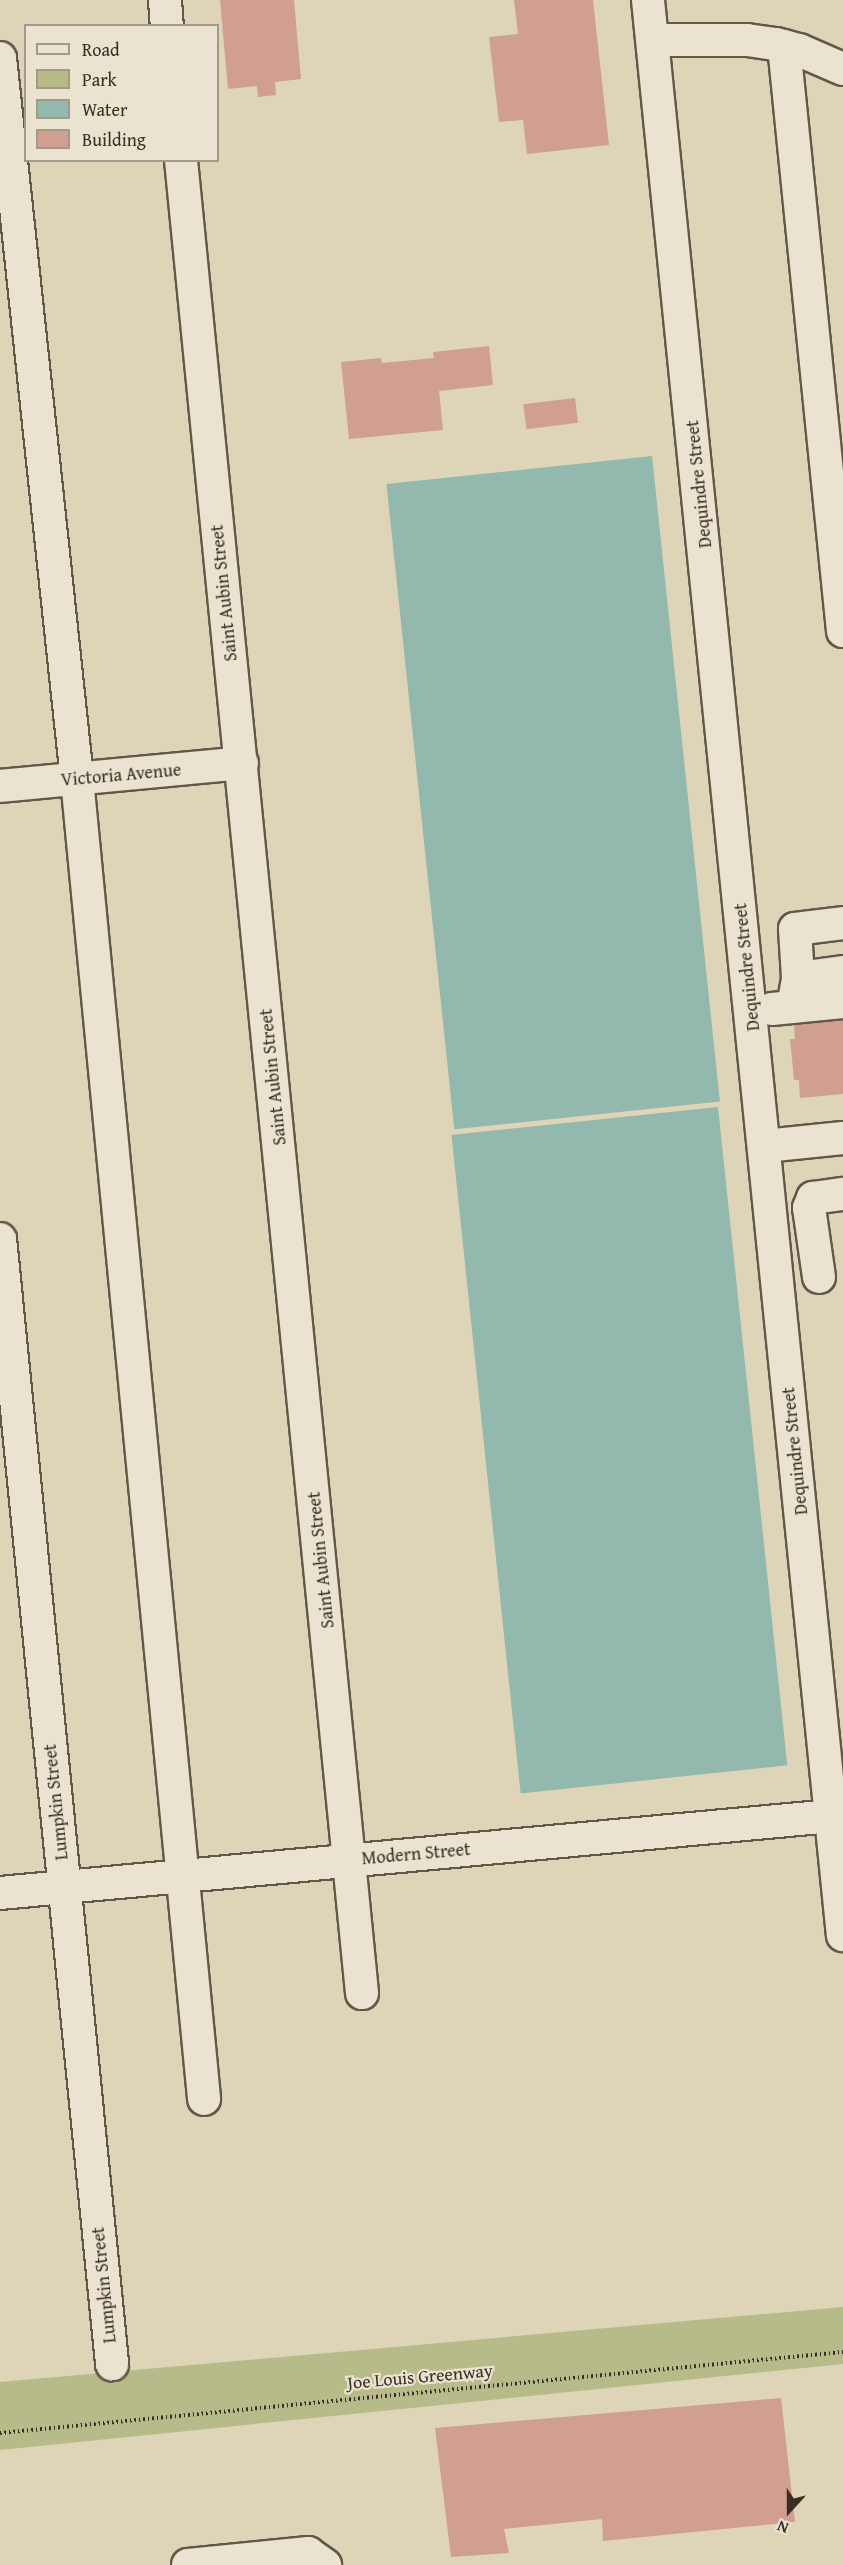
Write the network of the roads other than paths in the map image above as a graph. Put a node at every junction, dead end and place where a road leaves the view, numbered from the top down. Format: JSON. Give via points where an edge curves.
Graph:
{"nodes":[{"id":1,"x":165,"y":0,"type":"edge"},
{"id":2,"x":648,"y":0,"type":"edge"},
{"id":3,"x":167,"y":24,"type":"edge"},
{"id":4,"x":654,"y":40,"type":"junction"},
{"id":5,"x":784,"y":46,"type":"junction"},
{"id":6,"x":24,"y":51,"type":"edge"},
{"id":7,"x":0,"y":53,"type":"edge"},
{"id":8,"x":0,"y":58,"type":"edge"},
{"id":9,"x":843,"y":69,"type":"edge"},
{"id":10,"x":181,"y":162,"type":"edge"},
{"id":11,"x":843,"y":631,"type":"edge"},
{"id":12,"x":242,"y":764,"type":"junction"},
{"id":13,"x":77,"y":779,"type":"junction"},
{"id":14,"x":0,"y":786,"type":"edge"},
{"id":15,"x":843,"y":923,"type":"edge"},
{"id":16,"x":843,"y":972,"type":"edge"},
{"id":17,"x":795,"y":993,"type":"junction"},
{"id":18,"x":843,"y":1002,"type":"edge"},
{"id":19,"x":752,"y":1011,"type":"junction"},
{"id":20,"x":843,"y":1138,"type":"edge"},
{"id":21,"x":765,"y":1146,"type":"junction"},
{"id":22,"x":843,"y":1194,"type":"edge"},
{"id":23,"x":0,"y":1239,"type":"edge"},
{"id":24,"x":831,"y":1276,"type":"edge"},
{"id":25,"x":778,"y":1281,"type":"junction"},
{"id":26,"x":831,"y":1816,"type":"junction"},
{"id":27,"x":350,"y":1860,"type":"junction"},
{"id":28,"x":182,"y":1876,"type":"junction"},
{"id":29,"x":64,"y":1887,"type":"junction"},
{"id":30,"x":0,"y":1893,"type":"edge"},
{"id":31,"x":842,"y":1922,"type":"edge"},
{"id":32,"x":362,"y":1993,"type":"dead end"},
{"id":33,"x":204,"y":2099,"type":"dead end"},
{"id":34,"x":112,"y":2364,"type":"dead end"},
{"id":35,"x":188,"y":2565,"type":"edge"},
{"id":36,"x":325,"y":2565,"type":"edge"}],
"edges":[{"from":1,"to":3,"type":"street"},
{"from":2,"to":4,"type":"street","name":"Dequindre Street"},
{"from":4,"to":5,"type":"street","via":[[747,40]]},
{"from":4,"to":19,"type":"street","name":"Dequindre Street"},
{"from":5,"to":9,"type":"street"},
{"from":5,"to":11,"type":"street"},
{"from":6,"to":7,"type":"street"},
{"from":8,"to":13,"type":"street"},
{"from":10,"to":12,"type":"street","name":"Saint Aubin Street"},
{"from":12,"to":13,"type":"street","name":"Victoria Avenue"},
{"from":12,"to":27,"type":"street","name":"Saint Aubin Street"},
{"from":13,"to":14,"type":"street","name":"Victoria Avenue"},
{"from":13,"to":28,"type":"street"},
{"from":15,"to":17,"type":"street","via":[[795,929]]},
{"from":16,"to":17,"type":"street"},
{"from":17,"to":18,"type":"street"},
{"from":17,"to":19,"type":"street"},
{"from":19,"to":21,"type":"street","name":"Dequindre Street"},
{"from":20,"to":21,"type":"street"},
{"from":21,"to":25,"type":"street","name":"Dequindre Street"},
{"from":22,"to":24,"type":"street","via":[[813,1198],[808,1208]]},
{"from":23,"to":29,"type":"street","name":"Lumpkin Street"},
{"from":24,"to":25,"type":"street"},
{"from":25,"to":26,"type":"street","name":"Dequindre Street"},
{"from":26,"to":27,"type":"street","name":"Modern Street"},
{"from":26,"to":31,"type":"street","name":"Dequindre Street"},
{"from":27,"to":28,"type":"street","name":"Modern Street"},
{"from":27,"to":32,"type":"street","name":"Saint Aubin Street"},
{"from":28,"to":29,"type":"street","name":"Modern Street"},
{"from":28,"to":33,"type":"street"},
{"from":29,"to":30,"type":"street","name":"Modern Street"},
{"from":29,"to":34,"type":"street","name":"Lumpkin Street"},
{"from":35,"to":36,"type":"street","via":[[308,2553]]}]}
